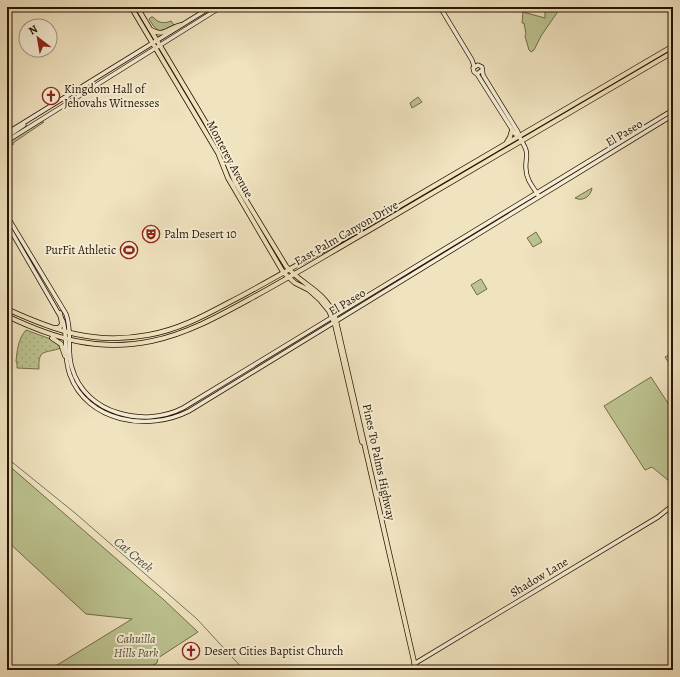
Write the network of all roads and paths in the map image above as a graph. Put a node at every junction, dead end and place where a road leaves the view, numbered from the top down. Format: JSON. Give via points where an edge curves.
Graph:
{"nodes":[{"id":1,"x":131,"y":7,"type":"edge"},
{"id":2,"x":137,"y":7,"type":"edge"},
{"id":3,"x":211,"y":7,"type":"edge"},
{"id":4,"x":221,"y":7,"type":"edge"},
{"id":5,"x":440,"y":7,"type":"edge"},
{"id":6,"x":181,"y":25,"type":"junction"},
{"id":7,"x":150,"y":28,"type":"junction"},
{"id":8,"x":154,"y":42,"type":"junction"},
{"id":9,"x":157,"y":46,"type":"junction"},
{"id":10,"x":673,"y":46,"type":"edge"},
{"id":11,"x":673,"y":52,"type":"edge"},
{"id":12,"x":136,"y":53,"type":"junction"},
{"id":13,"x":122,"y":62,"type":"junction"},
{"id":14,"x":125,"y":66,"type":"junction"},
{"id":15,"x":476,"y":66,"type":"junction"},
{"id":16,"x":482,"y":70,"type":"junction"},
{"id":17,"x":477,"y":74,"type":"junction"},
{"id":18,"x":109,"y":76,"type":"junction"},
{"id":19,"x":598,"y":90,"type":"junction"},
{"id":20,"x":579,"y":107,"type":"junction"},
{"id":21,"x":673,"y":110,"type":"edge"},
{"id":22,"x":673,"y":116,"type":"edge"},
{"id":23,"x":27,"y":121,"type":"junction"},
{"id":24,"x":512,"y":130,"type":"junction"},
{"id":25,"x":7,"y":133,"type":"edge"},
{"id":26,"x":206,"y":133,"type":"junction"},
{"id":27,"x":519,"y":136,"type":"junction"},
{"id":28,"x":7,"y":140,"type":"edge"},
{"id":29,"x":217,"y":141,"type":"junction"},
{"id":30,"x":522,"y":141,"type":"junction"},
{"id":31,"x":507,"y":143,"type":"junction"},
{"id":32,"x":604,"y":155,"type":"dead end"},
{"id":33,"x":222,"y":163,"type":"junction"},
{"id":34,"x":589,"y":166,"type":"junction"},
{"id":35,"x":572,"y":174,"type":"junction"},
{"id":36,"x":429,"y":189,"type":"junction"},
{"id":37,"x":240,"y":190,"type":"junction"},
{"id":38,"x":538,"y":195,"type":"junction"},
{"id":39,"x":408,"y":207,"type":"junction"},
{"id":40,"x":7,"y":216,"type":"edge"},
{"id":41,"x":383,"y":216,"type":"junction"},
{"id":42,"x":7,"y":224,"type":"edge"},
{"id":43,"x":368,"y":230,"type":"junction"},
{"id":44,"x":289,"y":270,"type":"junction"},
{"id":45,"x":284,"y":273,"type":"junction"},
{"id":46,"x":293,"y":275,"type":"junction"},
{"id":47,"x":289,"y":278,"type":"junction"},
{"id":48,"x":7,"y":309,"type":"edge"},
{"id":49,"x":60,"y":313,"type":"junction"},
{"id":50,"x":7,"y":316,"type":"edge"},
{"id":51,"x":334,"y":319,"type":"junction"},
{"id":52,"x":52,"y":328,"type":"junction"},
{"id":53,"x":38,"y":330,"type":"junction"},
{"id":54,"x":68,"y":333,"type":"junction"},
{"id":55,"x":298,"y":338,"type":"junction"},
{"id":56,"x":68,"y":340,"type":"junction"},
{"id":57,"x":304,"y":340,"type":"junction"},
{"id":58,"x":287,"y":350,"type":"junction"},
{"id":59,"x":65,"y":356,"type":"junction"},
{"id":60,"x":261,"y":361,"type":"junction"},
{"id":61,"x":254,"y":370,"type":"junction"},
{"id":62,"x":673,"y":506,"type":"edge"},
{"id":63,"x":414,"y":664,"type":"junction"},
{"id":64,"x":416,"y":670,"type":"edge"}],
"edges":[{"from":1,"to":8,"type":"main road","name":"Monterey Avenue"},
{"from":2,"to":7,"type":"main road","name":"Monterey Avenue"},
{"from":3,"to":6,"type":"street"},
{"from":4,"to":9,"type":"street"},
{"from":5,"to":15,"type":"street"},
{"from":6,"to":7,"type":"main road","via":[[162,33]]},
{"from":6,"to":8,"type":"street"},
{"from":7,"to":8,"type":"main road","name":"Monterey Avenue"},
{"from":8,"to":9,"type":"main road","name":"Monterey Avenue"},
{"from":8,"to":12,"type":"street"},
{"from":9,"to":14,"type":"street"},
{"from":9,"to":26,"type":"main road","name":"Monterey Avenue"},
{"from":9,"to":29,"type":"main road","name":"Monterey Avenue"},
{"from":10,"to":19,"type":"main road","name":"East Palm Canyon Drive"},
{"from":11,"to":20,"type":"main road","name":"East Palm Canyon Drive"},
{"from":12,"to":13,"type":"street"},
{"from":12,"to":14,"type":"street"},
{"from":13,"to":18,"type":"street"},
{"from":13,"to":23,"type":"street"},
{"from":14,"to":18,"type":"street"},
{"from":15,"to":16,"type":"street","via":[[481,65]]},
{"from":15,"to":17,"type":"street","via":[[474,72]]},
{"from":16,"to":17,"type":"street"},
{"from":16,"to":27,"type":"street"},
{"from":17,"to":24,"type":"street"},
{"from":18,"to":28,"type":"street"},
{"from":19,"to":20,"type":"main road"},
{"from":19,"to":27,"type":"main road","name":"East Palm Canyon Drive"},
{"from":20,"to":30,"type":"main road","name":"East Palm Canyon Drive"},
{"from":21,"to":35,"type":"street","name":"El Paseo"},
{"from":22,"to":34,"type":"street","name":"El Paseo"},
{"from":23,"to":25,"type":"street"},
{"from":23,"to":28,"type":"street","via":[[8,136]]},
{"from":24,"to":27,"type":"street"},
{"from":24,"to":31,"type":"main road"},
{"from":26,"to":29,"type":"main road"},
{"from":26,"to":33,"type":"main road","name":"Monterey Avenue"},
{"from":27,"to":30,"type":"street"},
{"from":27,"to":31,"type":"main road","name":"East Palm Canyon Drive"},
{"from":29,"to":37,"type":"main road","name":"Monterey Avenue"},
{"from":30,"to":38,"type":"street","via":[[527,156],[527,176]]},
{"from":30,"to":39,"type":"main road","name":"East Palm Canyon Drive"},
{"from":31,"to":36,"type":"main road","name":"East Palm Canyon Drive"},
{"from":32,"to":34,"type":"street"},
{"from":33,"to":37,"type":"main road"},
{"from":33,"to":45,"type":"main road","name":"Monterey Avenue","via":[[237,196]]},
{"from":34,"to":35,"type":"street","name":"El Paseo"},
{"from":35,"to":38,"type":"street","name":"El Paseo"},
{"from":36,"to":39,"type":"main road","via":[[408,204]]},
{"from":36,"to":41,"type":"main road","name":"East Palm Canyon Drive"},
{"from":37,"to":44,"type":"main road","name":"Monterey Avenue"},
{"from":38,"to":51,"type":"street","name":"El Paseo"},
{"from":39,"to":43,"type":"main road","name":"East Palm Canyon Drive"},
{"from":40,"to":54,"type":"street","via":[[66,314]]},
{"from":41,"to":43,"type":"main road"},
{"from":41,"to":44,"type":"main road","name":"East Palm Canyon Drive"},
{"from":42,"to":49,"type":"street"},
{"from":43,"to":46,"type":"main road","name":"East Palm Canyon Drive"},
{"from":44,"to":45,"type":"main road","name":"East Palm Canyon Drive"},
{"from":44,"to":46,"type":"main road","name":"Monterey Avenue"},
{"from":45,"to":47,"type":"main road","name":"Monterey Avenue"},
{"from":45,"to":54,"type":"main road","name":"East Palm Canyon Drive","via":[[199,318],[164,332],[122,338]]},
{"from":46,"to":47,"type":"main road","name":"East Palm Canyon Drive"},
{"from":46,"to":51,"type":"main road","name":"Pines To Palms Highway","via":[[317,291],[328,303]]},
{"from":47,"to":51,"type":"main road","name":"Pines To Palms Highway","via":[[320,300]]},
{"from":47,"to":56,"type":"main road","name":"East Palm Canyon Drive","via":[[203,324],[152,342],[122,345],[89,344]]},
{"from":48,"to":52,"type":"main road","name":"East Palm Canyon Drive"},
{"from":49,"to":52,"type":"main road","via":[[62,324],[59,328]]},
{"from":49,"to":54,"type":"street"},
{"from":50,"to":53,"type":"main road","name":"East Palm Canyon Drive"},
{"from":51,"to":55,"type":"street","name":"El Paseo"},
{"from":51,"to":57,"type":"street"},
{"from":51,"to":63,"type":"main road","name":"Pines To Palms Highway"},
{"from":52,"to":54,"type":"main road","name":"East Palm Canyon Drive"},
{"from":53,"to":56,"type":"main road","name":"East Palm Canyon Drive"},
{"from":53,"to":59,"type":"main road","via":[[59,341]]},
{"from":54,"to":56,"type":"street"},
{"from":55,"to":57,"type":"street"},
{"from":55,"to":58,"type":"street","via":[[287,347]]},
{"from":55,"to":60,"type":"street","name":"El Paseo"},
{"from":56,"to":59,"type":"street"},
{"from":56,"to":60,"type":"street","name":"El Paseo","via":[[72,370],[78,384],[105,407],[134,417],[149,418],[173,413]]},
{"from":57,"to":58,"type":"street"},
{"from":58,"to":61,"type":"street"},
{"from":59,"to":61,"type":"street","via":[[74,385],[88,401],[98,409],[123,420],[141,422],[177,416]]},
{"from":60,"to":61,"type":"street"},
{"from":62,"to":63,"type":"street","name":"Shadow Lane"},
{"from":63,"to":64,"type":"main road","name":"Pines To Palms Highway"}]}
